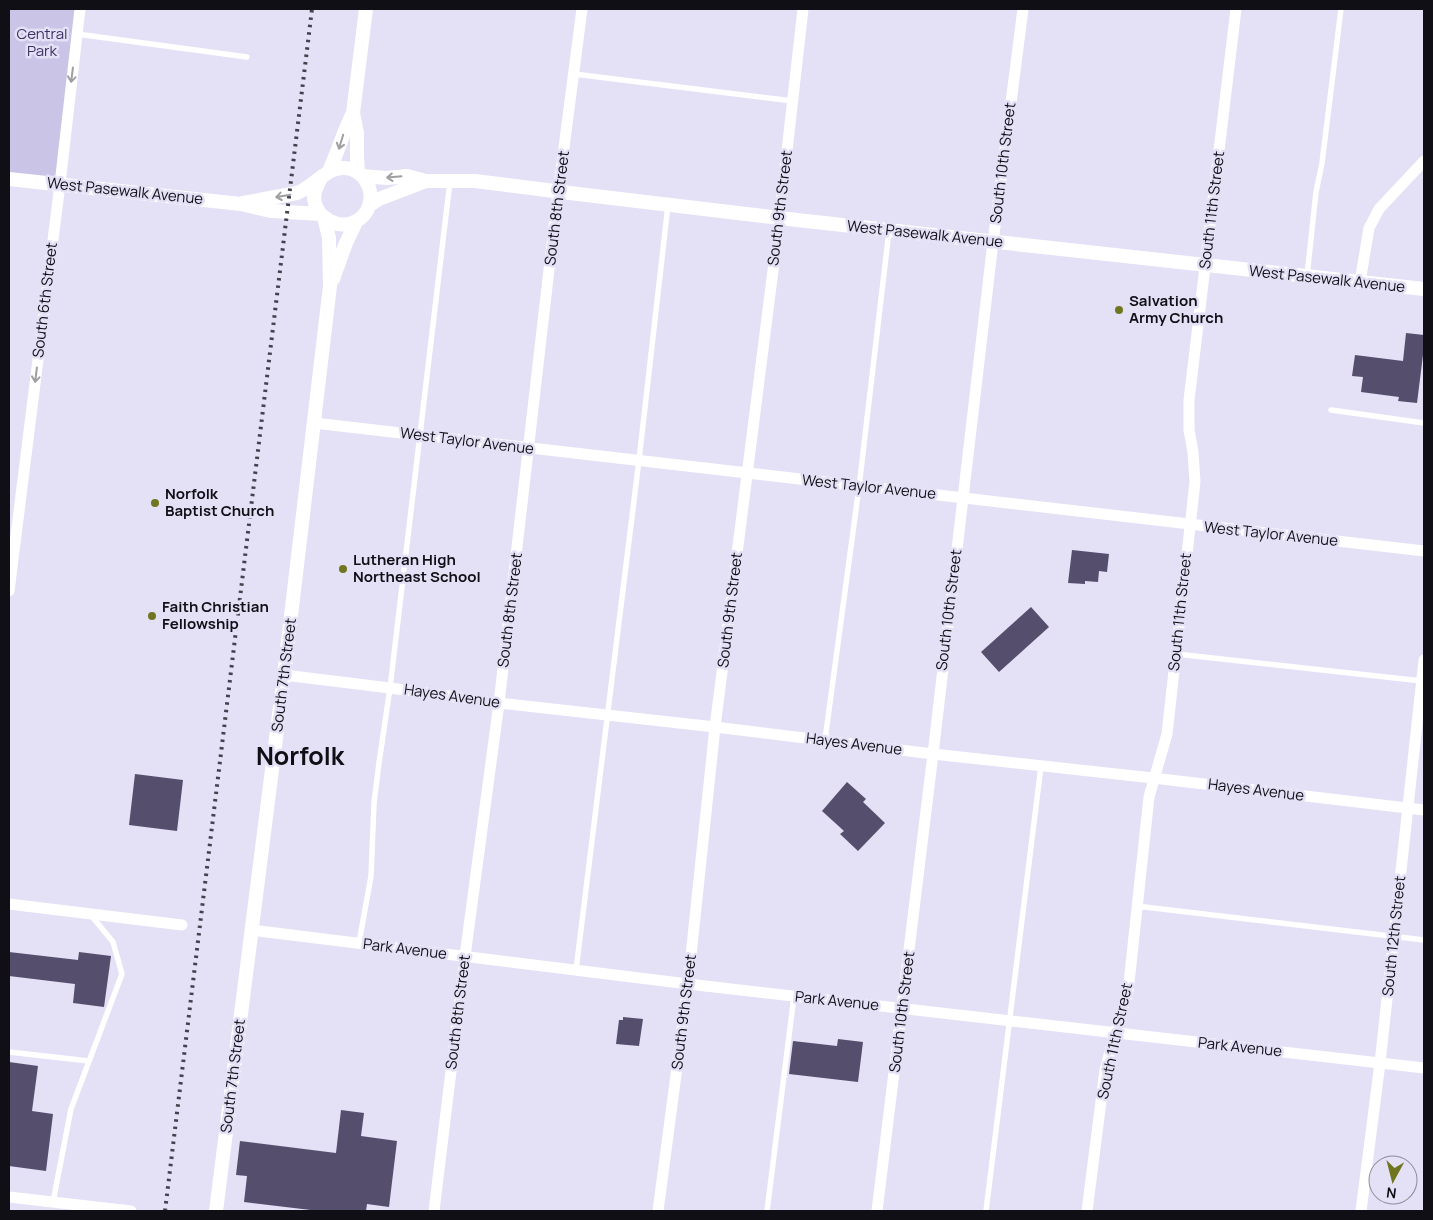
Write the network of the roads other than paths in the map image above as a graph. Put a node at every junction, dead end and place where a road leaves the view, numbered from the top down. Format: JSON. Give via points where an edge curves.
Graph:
{"nodes":[{"id":1,"x":80,"y":9,"type":"edge"},
{"id":2,"x":366,"y":9,"type":"edge"},
{"id":3,"x":582,"y":9,"type":"edge"},
{"id":4,"x":804,"y":9,"type":"edge"},
{"id":5,"x":1023,"y":9,"type":"edge"},
{"id":6,"x":1236,"y":9,"type":"edge"},
{"id":7,"x":1341,"y":9,"type":"edge"},
{"id":8,"x":77,"y":34,"type":"junction"},
{"id":9,"x":247,"y":57,"type":"dead end"},
{"id":10,"x":574,"y":74,"type":"junction"},
{"id":11,"x":793,"y":100,"type":"junction"},
{"id":12,"x":353,"y":114,"type":"junction"},
{"id":13,"x":1424,"y":161,"type":"edge"},
{"id":14,"x":360,"y":174,"type":"junction"},
{"id":15,"x":325,"y":175,"type":"junction"},
{"id":16,"x":9,"y":179,"type":"edge"},
{"id":17,"x":450,"y":180,"type":"junction"},
{"id":18,"x":426,"y":181,"type":"junction"},
{"id":19,"x":60,"y":184,"type":"junction"},
{"id":20,"x":559,"y":192,"type":"junction"},
{"id":21,"x":241,"y":204,"type":"junction"},
{"id":22,"x":370,"y":205,"type":"junction"},
{"id":23,"x":668,"y":205,"type":"junction"},
{"id":24,"x":322,"y":216,"type":"junction"},
{"id":25,"x":780,"y":218,"type":"junction"},
{"id":26,"x":356,"y":222,"type":"junction"},
{"id":27,"x":889,"y":230,"type":"junction"},
{"id":28,"x":993,"y":242,"type":"junction"},
{"id":29,"x":1205,"y":266,"type":"junction"},
{"id":30,"x":1306,"y":276,"type":"junction"},
{"id":31,"x":1360,"y":282,"type":"junction"},
{"id":32,"x":330,"y":286,"type":"junction"},
{"id":33,"x":1424,"y":290,"type":"edge"},
{"id":34,"x":1331,"y":410,"type":"dead end"},
{"id":35,"x":314,"y":422,"type":"junction"},
{"id":36,"x":1424,"y":422,"type":"edge"},
{"id":37,"x":420,"y":435,"type":"junction"},
{"id":38,"x":530,"y":448,"type":"junction"},
{"id":39,"x":639,"y":460,"type":"junction"},
{"id":40,"x":748,"y":474,"type":"junction"},
{"id":41,"x":859,"y":487,"type":"junction"},
{"id":42,"x":962,"y":497,"type":"junction"},
{"id":43,"x":1190,"y":525,"type":"junction"},
{"id":44,"x":1424,"y":551,"type":"edge"},
{"id":45,"x":9,"y":591,"type":"edge"},
{"id":46,"x":1176,"y":654,"type":"junction"},
{"id":47,"x":1424,"y":660,"type":"edge"},
{"id":48,"x":284,"y":675,"type":"junction"},
{"id":49,"x":1423,"y":681,"type":"edge"},
{"id":50,"x":390,"y":688,"type":"junction"},
{"id":51,"x":499,"y":703,"type":"junction"},
{"id":52,"x":607,"y":715,"type":"junction"},
{"id":53,"x":715,"y":727,"type":"junction"},
{"id":54,"x":824,"y":740,"type":"junction"},
{"id":55,"x":933,"y":754,"type":"junction"},
{"id":56,"x":1041,"y":766,"type":"junction"},
{"id":57,"x":1153,"y":778,"type":"junction"},
{"id":58,"x":1408,"y":808,"type":"junction"},
{"id":59,"x":1424,"y":810,"type":"edge"},
{"id":60,"x":9,"y":904,"type":"edge"},
{"id":61,"x":1136,"y":906,"type":"junction"},
{"id":62,"x":90,"y":913,"type":"junction"},
{"id":63,"x":182,"y":925,"type":"dead end"},
{"id":64,"x":251,"y":930,"type":"junction"},
{"id":65,"x":1394,"y":936,"type":"junction"},
{"id":66,"x":1424,"y":940,"type":"edge"},
{"id":67,"x":359,"y":943,"type":"junction"},
{"id":68,"x":465,"y":956,"type":"junction"},
{"id":69,"x":576,"y":970,"type":"junction"},
{"id":70,"x":688,"y":984,"type":"junction"},
{"id":71,"x":794,"y":996,"type":"junction"},
{"id":72,"x":902,"y":1008,"type":"junction"},
{"id":73,"x":1009,"y":1020,"type":"junction"},
{"id":74,"x":1115,"y":1033,"type":"junction"},
{"id":75,"x":9,"y":1052,"type":"edge"},
{"id":76,"x":89,"y":1061,"type":"junction"},
{"id":77,"x":1380,"y":1062,"type":"junction"},
{"id":78,"x":1424,"y":1068,"type":"edge"},
{"id":79,"x":9,"y":1197,"type":"edge"},
{"id":80,"x":52,"y":1202,"type":"junction"},
{"id":81,"x":131,"y":1211,"type":"edge"},
{"id":82,"x":216,"y":1211,"type":"edge"},
{"id":83,"x":434,"y":1211,"type":"edge"},
{"id":84,"x":658,"y":1211,"type":"edge"},
{"id":85,"x":767,"y":1211,"type":"edge"},
{"id":86,"x":877,"y":1211,"type":"edge"},
{"id":87,"x":986,"y":1211,"type":"edge"},
{"id":88,"x":1087,"y":1211,"type":"edge"},
{"id":89,"x":1361,"y":1211,"type":"edge"}],
"edges":[{"from":1,"to":8,"type":"street","name":"South 6th Street"},
{"from":2,"to":12,"type":"street"},
{"from":3,"to":10,"type":"street","name":"South 8th Street"},
{"from":4,"to":11,"type":"street","name":"South 9th Street"},
{"from":5,"to":28,"type":"street","name":"South 10th Street"},
{"from":6,"to":29,"type":"street","name":"South 11th Street"},
{"from":7,"to":30,"type":"lane"},
{"from":8,"to":9,"type":"lane"},
{"from":8,"to":19,"type":"street","name":"South 6th Street","one_way":true},
{"from":10,"to":11,"type":"lane"},
{"from":10,"to":20,"type":"street","name":"South 8th Street"},
{"from":11,"to":25,"type":"street","name":"South 9th Street"},
{"from":12,"to":14,"type":"street"},
{"from":12,"to":15,"type":"street","one_way":true,"via":[[344,130],[337,155]]},
{"from":13,"to":31,"type":"street","via":[[1380,210],[1369,228]]},
{"from":14,"to":15,"type":"street","via":[[344,168]]},
{"from":18,"to":14,"type":"street","name":"West Pasewalk Avenue","one_way":true,"via":[[407,176],[388,178]]},
{"from":14,"to":22,"type":"street","via":[[370,187]]},
{"from":15,"to":21,"type":"street","name":"West Pasewalk Avenue","one_way":true,"via":[[297,193]]},
{"from":15,"to":24,"type":"street","via":[[314,194]]},
{"from":16,"to":19,"type":"street","name":"West Pasewalk Avenue"},
{"from":17,"to":18,"type":"street","name":"West Pasewalk Avenue"},
{"from":17,"to":20,"type":"street","name":"West Pasewalk Avenue"},
{"from":17,"to":37,"type":"lane"},
{"from":18,"to":22,"type":"street","name":"West Pasewalk Avenue"},
{"from":19,"to":21,"type":"street","name":"West Pasewalk Avenue"},
{"from":19,"to":45,"type":"street","name":"South 6th Street","one_way":true},
{"from":20,"to":23,"type":"street","name":"West Pasewalk Avenue"},
{"from":20,"to":38,"type":"street","name":"South 8th Street"},
{"from":21,"to":24,"type":"street","name":"West Pasewalk Avenue","via":[[271,211]]},
{"from":22,"to":26,"type":"street"},
{"from":23,"to":25,"type":"street","name":"West Pasewalk Avenue"},
{"from":23,"to":39,"type":"lane"},
{"from":24,"to":26,"type":"street","via":[[339,224]]},
{"from":24,"to":32,"type":"street","name":"South 7th Street","via":[[329,238]]},
{"from":25,"to":27,"type":"street","name":"West Pasewalk Avenue"},
{"from":25,"to":40,"type":"street","name":"South 9th Street"},
{"from":26,"to":32,"type":"street","name":"South 7th Street"},
{"from":27,"to":28,"type":"street","name":"West Pasewalk Avenue"},
{"from":27,"to":41,"type":"lane"},
{"from":28,"to":29,"type":"street","name":"West Pasewalk Avenue"},
{"from":28,"to":42,"type":"street","name":"South 10th Street"},
{"from":29,"to":30,"type":"street","name":"West Pasewalk Avenue"},
{"from":29,"to":43,"type":"street","name":"South 11th Street","via":[[1189,400],[1195,482]]},
{"from":30,"to":31,"type":"street","name":"West Pasewalk Avenue"},
{"from":31,"to":33,"type":"street","name":"West Pasewalk Avenue"},
{"from":32,"to":35,"type":"street","name":"South 7th Street"},
{"from":34,"to":36,"type":"lane"},
{"from":35,"to":37,"type":"street","name":"West Taylor Avenue"},
{"from":35,"to":48,"type":"street","name":"South 7th Street"},
{"from":37,"to":38,"type":"street","name":"West Taylor Avenue"},
{"from":37,"to":50,"type":"lane"},
{"from":38,"to":39,"type":"street","name":"West Taylor Avenue"},
{"from":38,"to":51,"type":"street","name":"South 8th Street"},
{"from":39,"to":40,"type":"street","name":"West Taylor Avenue"},
{"from":39,"to":52,"type":"lane"},
{"from":40,"to":41,"type":"street","name":"West Taylor Avenue"},
{"from":40,"to":53,"type":"street","name":"South 9th Street"},
{"from":41,"to":42,"type":"street","name":"West Taylor Avenue"},
{"from":41,"to":54,"type":"lane"},
{"from":42,"to":43,"type":"street","name":"West Taylor Avenue"},
{"from":42,"to":55,"type":"street","name":"South 10th Street"},
{"from":43,"to":44,"type":"street","name":"West Taylor Avenue"},
{"from":43,"to":46,"type":"street","name":"South 11th Street"},
{"from":46,"to":49,"type":"lane"},
{"from":46,"to":57,"type":"street","name":"South 11th Street","via":[[1166,734]]},
{"from":47,"to":49,"type":"street","name":"South 12th Street"},
{"from":48,"to":50,"type":"street","name":"Hayes Avenue"},
{"from":48,"to":64,"type":"street","name":"South 7th Street"},
{"from":49,"to":58,"type":"street","name":"South 12th Street"},
{"from":50,"to":51,"type":"street","name":"Hayes Avenue"},
{"from":50,"to":67,"type":"lane","via":[[378,763],[371,876]]},
{"from":51,"to":52,"type":"street","name":"Hayes Avenue"},
{"from":51,"to":68,"type":"street","name":"South 8th Street"},
{"from":52,"to":53,"type":"street","name":"Hayes Avenue"},
{"from":52,"to":69,"type":"lane"},
{"from":53,"to":54,"type":"street","name":"Hayes Avenue"},
{"from":53,"to":70,"type":"street","name":"South 9th Street"},
{"from":54,"to":55,"type":"street","name":"Hayes Avenue"},
{"from":55,"to":56,"type":"street","name":"Hayes Avenue"},
{"from":55,"to":72,"type":"street","name":"South 10th Street"},
{"from":56,"to":57,"type":"street","name":"Hayes Avenue"},
{"from":56,"to":73,"type":"lane"},
{"from":57,"to":58,"type":"street","name":"Hayes Avenue"},
{"from":57,"to":61,"type":"street","name":"South 11th Street"},
{"from":58,"to":59,"type":"street","name":"Hayes Avenue"},
{"from":58,"to":65,"type":"street","name":"South 12th Street"},
{"from":60,"to":62,"type":"street"},
{"from":61,"to":65,"type":"lane"},
{"from":61,"to":74,"type":"street","name":"South 11th Street","via":[[1128,992]]},
{"from":62,"to":63,"type":"street"},
{"from":62,"to":76,"type":"lane","via":[[113,942],[122,974]]},
{"from":64,"to":67,"type":"street","name":"Park Avenue"},
{"from":64,"to":82,"type":"street","name":"South 7th Street"},
{"from":65,"to":66,"type":"lane"},
{"from":65,"to":77,"type":"street","name":"South 12th Street"},
{"from":67,"to":68,"type":"street","name":"Park Avenue"},
{"from":68,"to":69,"type":"street","name":"Park Avenue"},
{"from":68,"to":83,"type":"street","name":"South 8th Street"},
{"from":69,"to":70,"type":"street","name":"Park Avenue"},
{"from":70,"to":71,"type":"street","name":"Park Avenue"},
{"from":70,"to":84,"type":"street","name":"South 9th Street"},
{"from":71,"to":72,"type":"street","name":"Park Avenue"},
{"from":71,"to":85,"type":"lane"},
{"from":72,"to":73,"type":"street","name":"Park Avenue"},
{"from":72,"to":86,"type":"street","name":"South 10th Street"},
{"from":73,"to":74,"type":"street","name":"Park Avenue"},
{"from":73,"to":87,"type":"lane"},
{"from":74,"to":77,"type":"street","name":"Park Avenue"},
{"from":74,"to":88,"type":"street","name":"South 11th Street","via":[[1106,1070]]},
{"from":75,"to":76,"type":"lane"},
{"from":76,"to":80,"type":"lane","via":[[71,1109]]},
{"from":77,"to":78,"type":"street","name":"Park Avenue"},
{"from":77,"to":89,"type":"street","name":"South 12th Street"},
{"from":79,"to":80,"type":"street"},
{"from":80,"to":81,"type":"street"}]}
